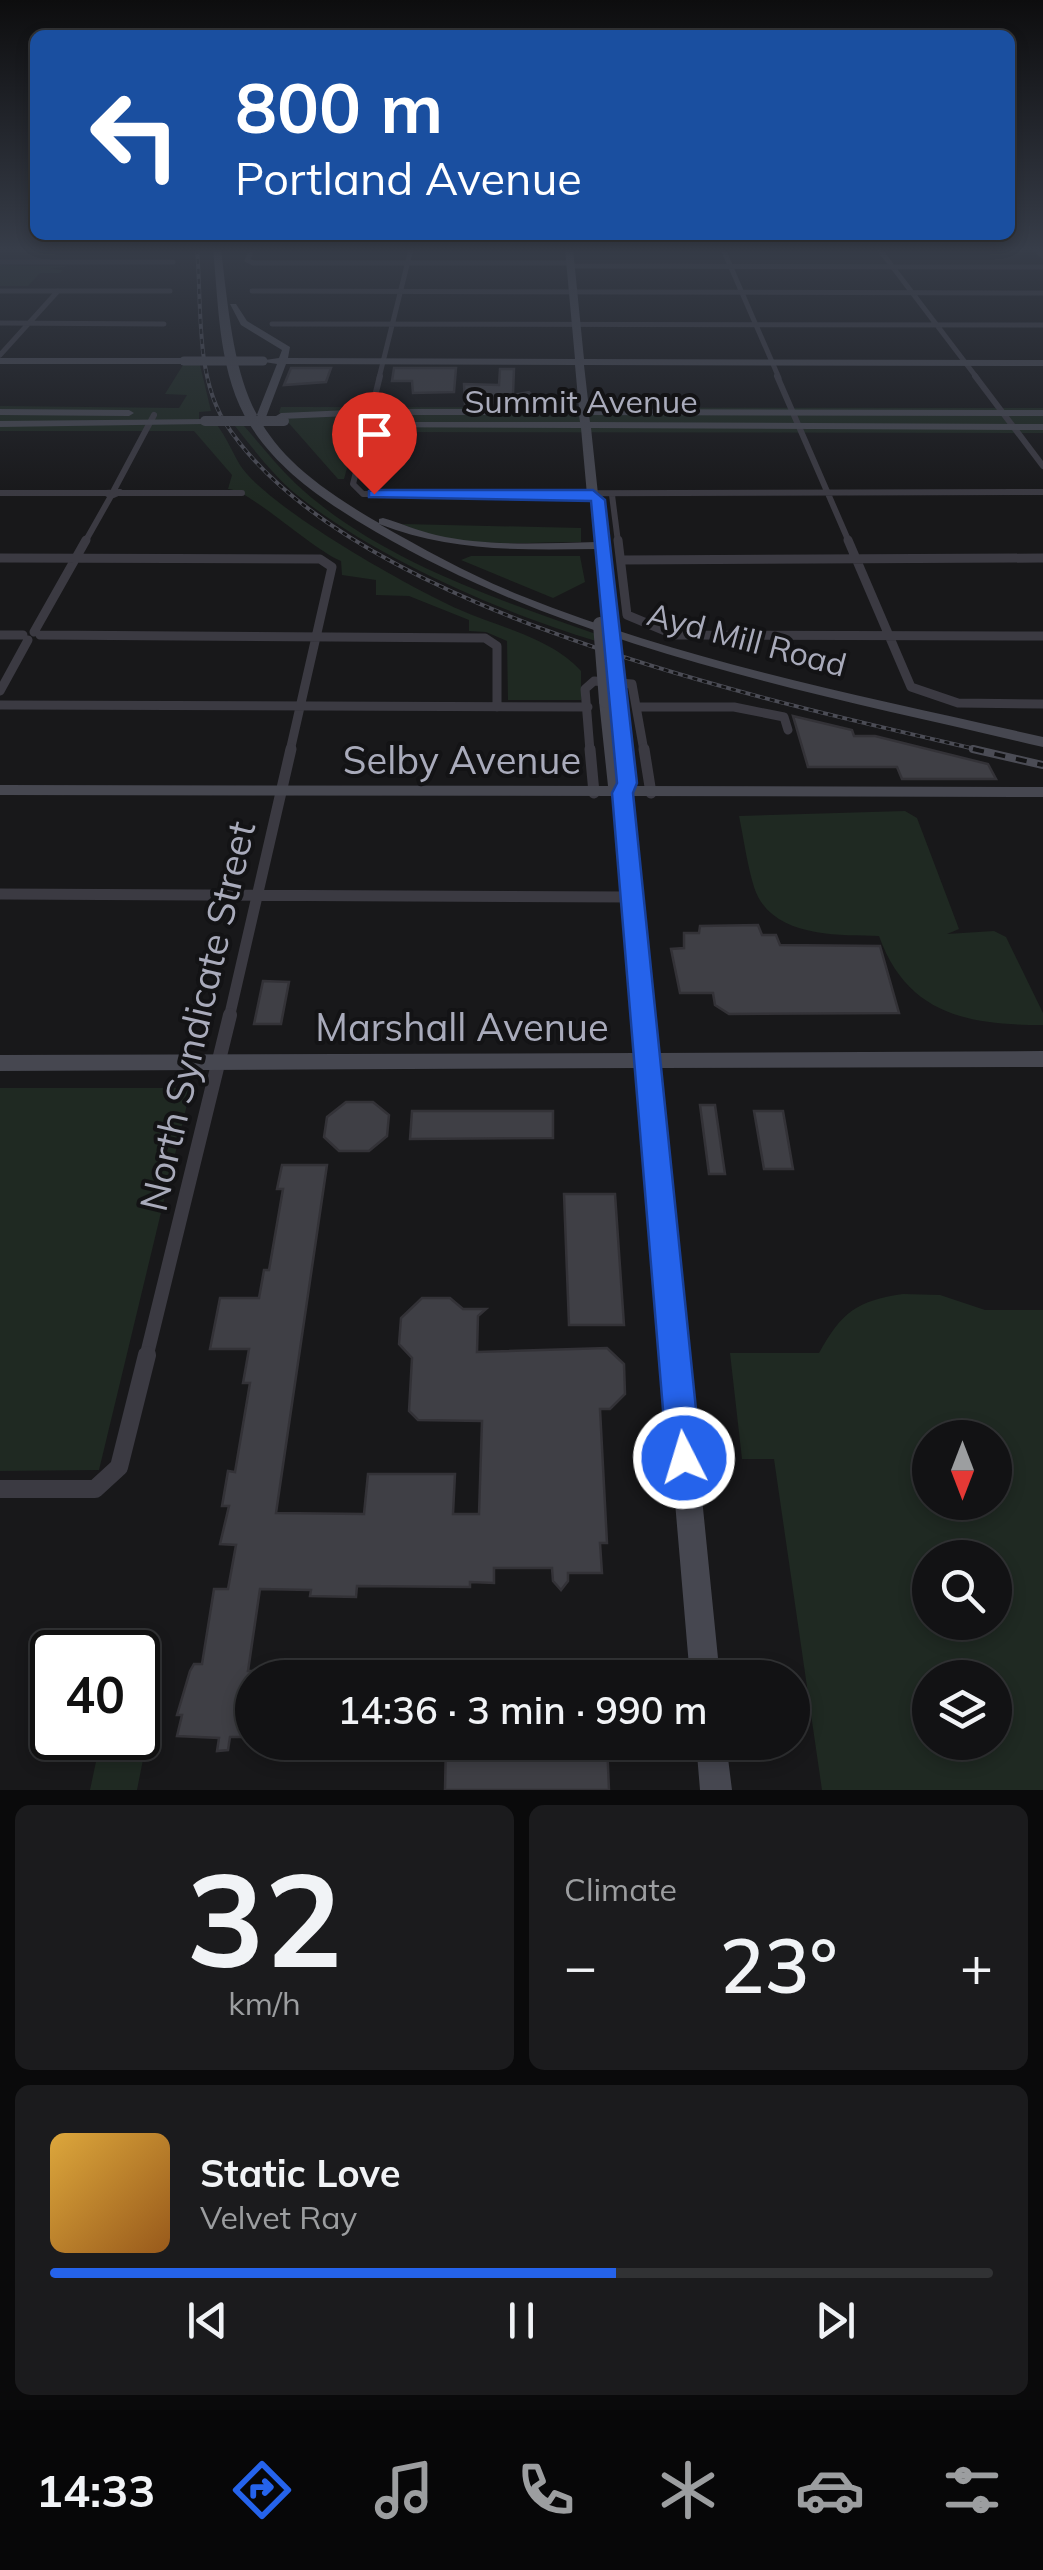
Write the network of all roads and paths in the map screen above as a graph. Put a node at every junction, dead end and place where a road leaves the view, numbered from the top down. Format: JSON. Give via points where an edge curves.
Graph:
{"nodes":[{"id":1,"x":21,"y":333,"type":"edge"},
{"id":2,"x":233,"y":333,"type":"edge"},
{"id":3,"x":234,"y":333,"type":"edge"},
{"id":4,"x":246,"y":333,"type":"edge"},
{"id":5,"x":260,"y":333,"type":"edge"},
{"id":6,"x":391,"y":333,"type":"edge"},
{"id":7,"x":578,"y":333,"type":"edge"},
{"id":8,"x":758,"y":333,"type":"edge"},
{"id":9,"x":942,"y":333,"type":"edge"},
{"id":10,"x":0,"y":358,"type":"edge"},
{"id":11,"x":281,"y":361,"type":"junction"},
{"id":12,"x":384,"y":362,"type":"junction"},
{"id":13,"x":580,"y":362,"type":"junction"},
{"id":14,"x":771,"y":362,"type":"junction"},
{"id":15,"x":966,"y":363,"type":"junction"},
{"id":16,"x":1043,"y":363,"type":"edge"},
{"id":17,"x":0,"y":412,"type":"edge"},
{"id":18,"x":372,"y":412,"type":"junction"},
{"id":19,"x":585,"y":413,"type":"junction"},
{"id":20,"x":1004,"y":413,"type":"junction"},
{"id":21,"x":1043,"y":413,"type":"edge"},
{"id":22,"x":793,"y":414,"type":"junction"},
{"id":23,"x":261,"y":417,"type":"junction"},
{"id":24,"x":153,"y":419,"type":"junction"},
{"id":25,"x":282,"y":419,"type":"junction"},
{"id":26,"x":0,"y":424,"type":"edge"},
{"id":27,"x":368,"y":425,"type":"junction"},
{"id":28,"x":586,"y":426,"type":"junction"},
{"id":29,"x":799,"y":427,"type":"junction"},
{"id":30,"x":1014,"y":427,"type":"junction"},
{"id":31,"x":1043,"y":427,"type":"edge"},
{"id":32,"x":1043,"y":466,"type":"edge"},
{"id":33,"x":1043,"y":492,"type":"edge"},
{"id":34,"x":0,"y":493,"type":"edge"},
{"id":35,"x":113,"y":493,"type":"junction"},
{"id":36,"x":242,"y":493,"type":"dead end"},
{"id":37,"x":827,"y":494,"type":"junction"},
{"id":38,"x":593,"y":495,"type":"junction"},
{"id":39,"x":612,"y":495,"type":"junction"},
{"id":40,"x":360,"y":509,"type":"junction"},
{"id":41,"x":484,"y":546,"type":"junction"},
{"id":42,"x":598,"y":548,"type":"junction"},
{"id":43,"x":425,"y":550,"type":"junction"},
{"id":44,"x":0,"y":558,"type":"edge"},
{"id":45,"x":77,"y":558,"type":"junction"},
{"id":46,"x":1043,"y":558,"type":"edge"},
{"id":47,"x":855,"y":559,"type":"junction"},
{"id":48,"x":621,"y":560,"type":"junction"},
{"id":49,"x":0,"y":635,"type":"edge"},
{"id":50,"x":31,"y":636,"type":"junction"},
{"id":51,"x":888,"y":636,"type":"junction"},
{"id":52,"x":1043,"y":636,"type":"edge"},
{"id":53,"x":315,"y":637,"type":"junction"},
{"id":54,"x":0,"y":691,"type":"edge"},
{"id":55,"x":1043,"y":704,"type":"edge"},
{"id":56,"x":0,"y":705,"type":"edge"},
{"id":57,"x":300,"y":706,"type":"junction"},
{"id":58,"x":497,"y":707,"type":"junction"},
{"id":59,"x":588,"y":707,"type":"junction"},
{"id":60,"x":637,"y":707,"type":"junction"},
{"id":61,"x":788,"y":730,"type":"dead end"},
{"id":62,"x":1043,"y":738,"type":"edge"},
{"id":63,"x":0,"y":790,"type":"edge"},
{"id":64,"x":280,"y":791,"type":"junction"},
{"id":65,"x":1043,"y":792,"type":"edge"},
{"id":66,"x":594,"y":793,"type":"junction"},
{"id":67,"x":623,"y":793,"type":"junction"},
{"id":68,"x":650,"y":793,"type":"junction"},
{"id":69,"x":0,"y":894,"type":"edge"},
{"id":70,"x":257,"y":896,"type":"junction"},
{"id":71,"x":632,"y":897,"type":"junction"},
{"id":72,"x":1043,"y":1059,"type":"edge"},
{"id":73,"x":219,"y":1062,"type":"junction"},
{"id":74,"x":647,"y":1062,"type":"junction"},
{"id":75,"x":0,"y":1063,"type":"edge"},
{"id":76,"x":0,"y":1490,"type":"edge"},
{"id":77,"x":703,"y":1660,"type":"edge"},
{"id":78,"x":713,"y":1760,"type":"edge"},
{"id":79,"x":716,"y":1790,"type":"edge"}],
"edges":[{"from":1,"to":10,"type":"street"},
{"from":2,"to":43,"type":"street","name":"Ayd Mill Road","via":[[238,391],[283,458],[328,496]]},
{"from":3,"to":23,"type":"street","name":"Ayd Mill Road"},
{"from":4,"to":11,"type":"street","via":[[276,346]]},
{"from":5,"to":11,"type":"street","via":[[285,347]]},
{"from":6,"to":12,"type":"street"},
{"from":7,"to":13,"type":"street"},
{"from":8,"to":14,"type":"street"},
{"from":9,"to":15,"type":"street"},
{"from":10,"to":11,"type":"street","bridge":true},
{"from":11,"to":12,"type":"street"},
{"from":11,"to":23,"type":"street"},
{"from":12,"to":13,"type":"street"},
{"from":12,"to":18,"type":"street"},
{"from":13,"to":14,"type":"street"},
{"from":13,"to":19,"type":"street"},
{"from":14,"to":15,"type":"street"},
{"from":14,"to":22,"type":"street"},
{"from":15,"to":16,"type":"street"},
{"from":15,"to":20,"type":"street"},
{"from":17,"to":24,"type":"street","name":"Summit Avenue"},
{"from":18,"to":19,"type":"street","name":"Summit Avenue"},
{"from":18,"to":25,"type":"street","name":"Summit Avenue"},
{"from":18,"to":27,"type":"street"},
{"from":19,"to":22,"type":"street","name":"Summit Avenue"},
{"from":19,"to":28,"type":"street"},
{"from":20,"to":21,"type":"street","name":"Summit Avenue"},
{"from":20,"to":22,"type":"street","name":"Summit Avenue"},
{"from":20,"to":30,"type":"street"},
{"from":22,"to":29,"type":"street"},
{"from":23,"to":40,"type":"street","name":"Ayd Mill Road","via":[[296,460]]},
{"from":24,"to":25,"type":"street","name":"Summit Avenue","bridge":true},
{"from":24,"to":26,"type":"street","name":"Summit Avenue"},
{"from":24,"to":35,"type":"street"},
{"from":25,"to":27,"type":"street","name":"Summit Avenue"},
{"from":27,"to":28,"type":"street","name":"Summit Avenue"},
{"from":27,"to":38,"type":"street","via":[[353,484],[357,491]]},
{"from":28,"to":29,"type":"street","name":"Summit Avenue"},
{"from":28,"to":38,"type":"street"},
{"from":29,"to":30,"type":"street","name":"Summit Avenue"},
{"from":29,"to":37,"type":"street"},
{"from":30,"to":31,"type":"street","name":"Summit Avenue"},
{"from":30,"to":32,"type":"street"},
{"from":33,"to":37,"type":"street"},
{"from":34,"to":35,"type":"street"},
{"from":35,"to":36,"type":"street"},
{"from":35,"to":45,"type":"street"},
{"from":37,"to":39,"type":"street"},
{"from":37,"to":47,"type":"street"},
{"from":38,"to":39,"type":"street"},
{"from":38,"to":42,"type":"street"},
{"from":39,"to":48,"type":"street"},
{"from":40,"to":41,"type":"street","via":[[424,538]]},
{"from":40,"to":43,"type":"street","name":"Ayd Mill Road"},
{"from":41,"to":42,"type":"street"},
{"from":41,"to":43,"type":"street"},
{"from":42,"to":43,"type":"street"},
{"from":42,"to":67,"type":"street","bridge":true,"via":[[614,783]]},
{"from":43,"to":62,"type":"street","name":"Ayd Mill Road","via":[[555,606],[694,651]]},
{"from":44,"to":45,"type":"street"},
{"from":45,"to":50,"type":"street"},
{"from":45,"to":53,"type":"street","name":"North Syndicate Street","via":[[328,562],[332,573]]},
{"from":46,"to":47,"type":"street"},
{"from":47,"to":48,"type":"street"},
{"from":47,"to":51,"type":"street"},
{"from":48,"to":51,"type":"street","via":[[627,616],[686,637]]},
{"from":49,"to":50,"type":"street"},
{"from":50,"to":53,"type":"street"},
{"from":50,"to":54,"type":"street"},
{"from":51,"to":52,"type":"street"},
{"from":51,"to":55,"type":"street","via":[[910,687],[929,696],[966,704]]},
{"from":53,"to":57,"type":"street","name":"North Syndicate Street"},
{"from":53,"to":58,"type":"street","via":[[492,641],[498,650]]},
{"from":56,"to":57,"type":"street"},
{"from":57,"to":58,"type":"street"},
{"from":57,"to":64,"type":"street","name":"North Syndicate Street"},
{"from":58,"to":59,"type":"street"},
{"from":59,"to":60,"type":"street","via":[[587,684],[594,680],[632,684]]},
{"from":59,"to":66,"type":"street"},
{"from":60,"to":61,"type":"street","via":[[749,708],[784,717]]},
{"from":60,"to":68,"type":"street"},
{"from":63,"to":64,"type":"street","name":"Selby Avenue"},
{"from":64,"to":66,"type":"street","name":"Selby Avenue"},
{"from":64,"to":70,"type":"street","name":"North Syndicate Street"},
{"from":65,"to":68,"type":"street","name":"Selby Avenue"},
{"from":66,"to":67,"type":"street","name":"Selby Avenue"},
{"from":67,"to":68,"type":"street","name":"Selby Avenue"},
{"from":67,"to":71,"type":"street"},
{"from":69,"to":70,"type":"street"},
{"from":70,"to":71,"type":"street"},
{"from":70,"to":73,"type":"street","name":"North Syndicate Street"},
{"from":71,"to":74,"type":"street"},
{"from":72,"to":74,"type":"street","name":"Marshall Avenue"},
{"from":73,"to":74,"type":"street","name":"Marshall Avenue"},
{"from":73,"to":75,"type":"street","name":"Marshall Avenue"},
{"from":73,"to":76,"type":"street","name":"North Syndicate Street","via":[[119,1467],[96,1489]]},
{"from":74,"to":77,"type":"street"},
{"from":78,"to":79,"type":"street"}]}
